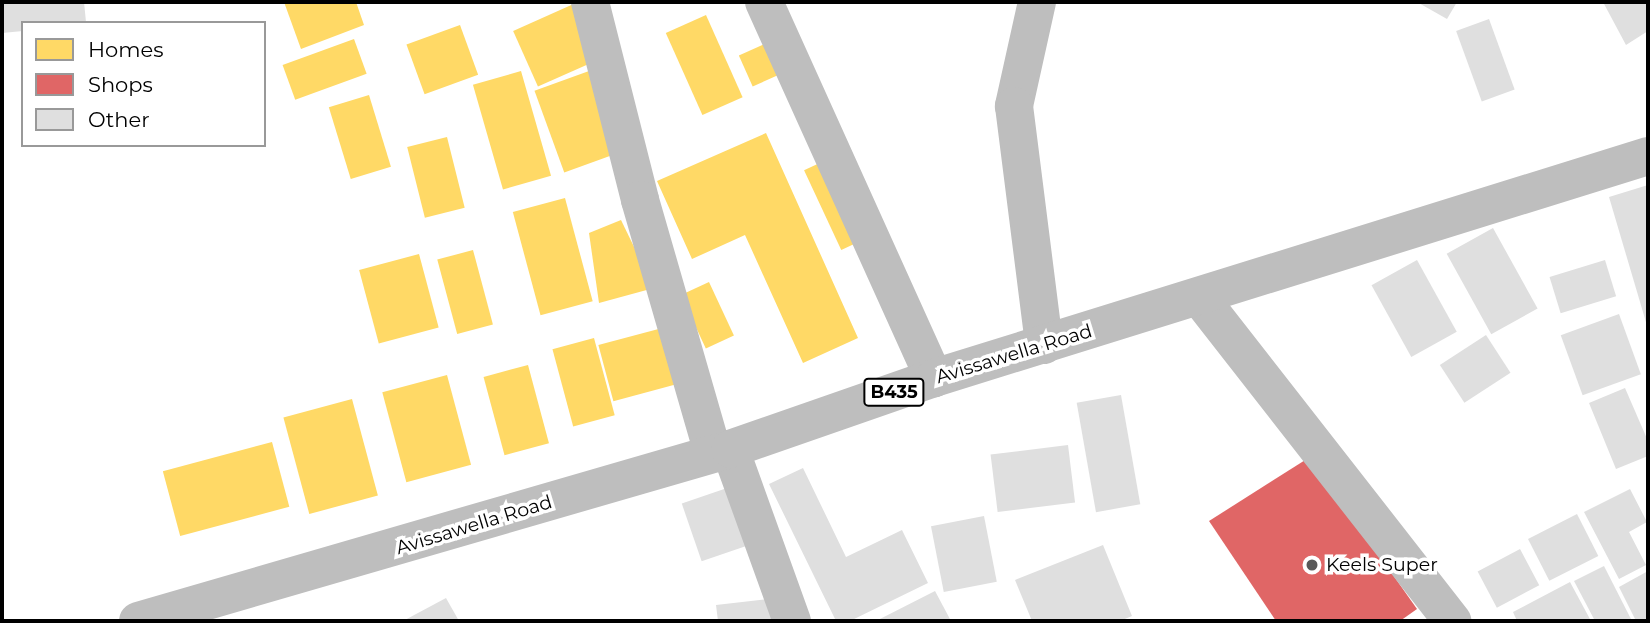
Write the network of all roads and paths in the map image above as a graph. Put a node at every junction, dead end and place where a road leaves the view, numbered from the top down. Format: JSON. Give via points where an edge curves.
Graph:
{"nodes":[{"id":1,"x":590,"y":2,"type":"edge"},
{"id":2,"x":764,"y":2,"type":"edge"},
{"id":3,"x":1037,"y":2,"type":"edge"},
{"id":4,"x":1648,"y":156,"type":"edge"},
{"id":5,"x":1200,"y":298,"type":"junction"},
{"id":6,"x":1044,"y":345,"type":"junction"},
{"id":7,"x":934,"y":378,"type":"junction"},
{"id":8,"x":722,"y":451,"type":"junction"},
{"id":9,"x":138,"y":621,"type":"edge"},
{"id":10,"x":792,"y":621,"type":"edge"},
{"id":11,"x":1452,"y":621,"type":"edge"}],
"edges":[{"from":1,"to":8,"type":"street","via":[[640,200]]},
{"from":2,"to":7,"type":"street"},
{"from":3,"to":6,"type":"street","via":[[1014,106]]},
{"from":4,"to":5,"type":"street","name":"Avissawella Road","number":"B435"},
{"from":5,"to":6,"type":"street","name":"Avissawella Road","number":"B435"},
{"from":5,"to":11,"type":"street"},
{"from":6,"to":7,"type":"street","name":"Avissawella Road","number":"B435"},
{"from":7,"to":8,"type":"street","name":"Avissawella Road","number":"B435"},
{"from":8,"to":9,"type":"street","name":"Avissawella Road","number":"B435"},
{"from":8,"to":10,"type":"street"}]}
